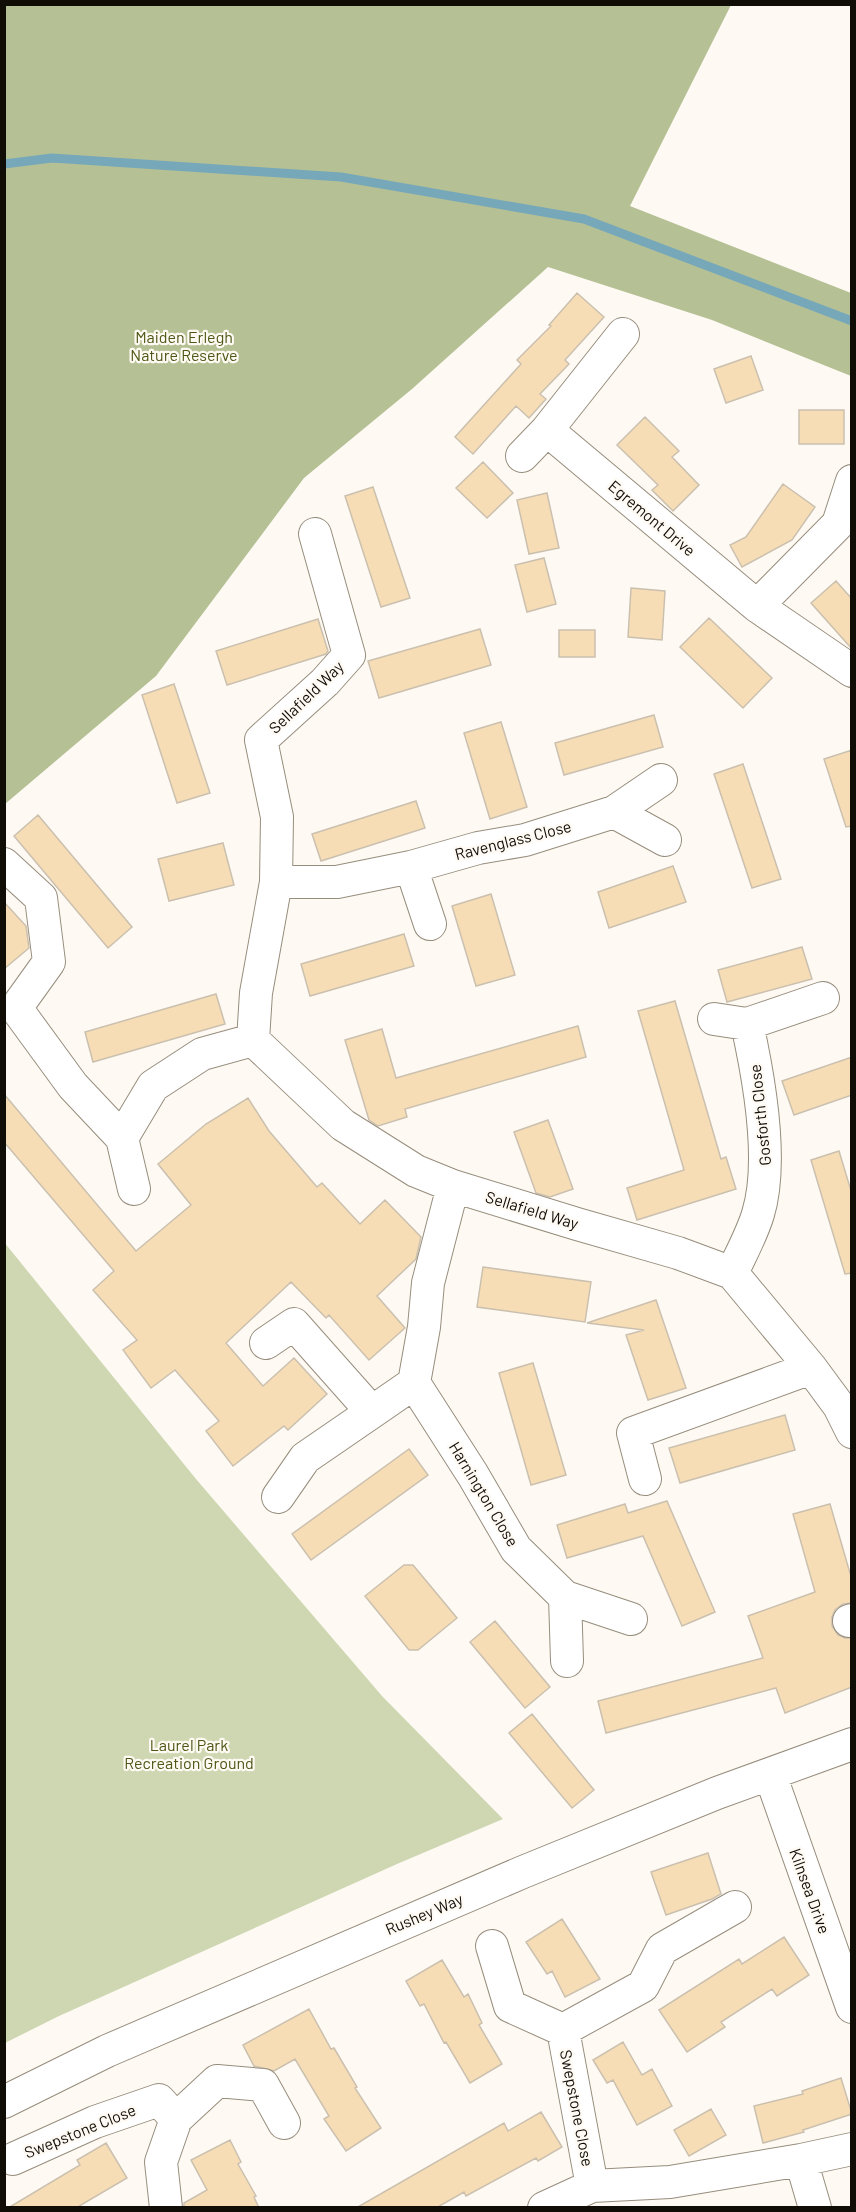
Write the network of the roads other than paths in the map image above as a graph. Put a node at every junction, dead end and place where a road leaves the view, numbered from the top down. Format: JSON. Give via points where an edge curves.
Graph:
{"nodes":[{"id":1,"x":623,"y":334,"type":"dead end"},
{"id":2,"x":548,"y":430,"type":"junction"},
{"id":3,"x":522,"y":456,"type":"dead end"},
{"id":4,"x":852,"y":481,"type":"edge"},
{"id":5,"x":315,"y":534,"type":"dead end"},
{"id":6,"x":757,"y":606,"type":"junction"},
{"id":7,"x":852,"y":671,"type":"edge"},
{"id":8,"x":660,"y":780,"type":"dead end"},
{"id":9,"x":614,"y":812,"type":"junction"},
{"id":10,"x":665,"y":840,"type":"dead end"},
{"id":11,"x":4,"y":864,"type":"edge"},
{"id":12,"x":411,"y":867,"type":"junction"},
{"id":13,"x":276,"y":882,"type":"junction"},
{"id":14,"x":430,"y":924,"type":"dead end"},
{"id":15,"x":823,"y":998,"type":"dead end"},
{"id":16,"x":10,"y":1007,"type":"edge"},
{"id":17,"x":714,"y":1020,"type":"dead end"},
{"id":18,"x":747,"y":1024,"type":"junction"},
{"id":19,"x":253,"y":1040,"type":"junction"},
{"id":20,"x":122,"y":1137,"type":"junction"},
{"id":21,"x":453,"y":1186,"type":"junction"},
{"id":22,"x":134,"y":1189,"type":"dead end"},
{"id":23,"x":732,"y":1273,"type":"junction"},
{"id":24,"x":267,"y":1343,"type":"dead end"},
{"id":25,"x":811,"y":1368,"type":"junction"},
{"id":26,"x":414,"y":1383,"type":"junction"},
{"id":27,"x":372,"y":1412,"type":"junction"},
{"id":28,"x":847,"y":1413,"type":"edge"},
{"id":29,"x":645,"y":1479,"type":"dead end"},
{"id":30,"x":278,"y":1497,"type":"dead end"},
{"id":31,"x":565,"y":1597,"type":"junction"},
{"id":32,"x":631,"y":1619,"type":"dead end"},
{"id":33,"x":567,"y":1661,"type":"dead end"},
{"id":34,"x":852,"y":1744,"type":"edge"},
{"id":35,"x":770,"y":1774,"type":"junction"},
{"id":36,"x":735,"y":1906,"type":"dead end"},
{"id":37,"x":492,"y":1946,"type":"dead end"},
{"id":38,"x":852,"y":2007,"type":"edge"},
{"id":39,"x":562,"y":2030,"type":"junction"},
{"id":40,"x":4,"y":2102,"type":"edge"},
{"id":41,"x":176,"y":2119,"type":"junction"},
{"id":42,"x":284,"y":2122,"type":"dead end"},
{"id":43,"x":852,"y":2149,"type":"edge"},
{"id":44,"x":13,"y":2159,"type":"dead end"},
{"id":45,"x":801,"y":2160,"type":"junction"},
{"id":46,"x":592,"y":2186,"type":"junction"},
{"id":47,"x":669,"y":2195,"type":"edge"},
{"id":48,"x":166,"y":2208,"type":"edge"},
{"id":49,"x":544,"y":2208,"type":"edge"},
{"id":50,"x":815,"y":2208,"type":"edge"}],
"edges":[{"from":1,"to":2,"type":"street"},
{"from":2,"to":3,"type":"street"},
{"from":2,"to":6,"type":"street","name":"Egremont Drive"},
{"from":4,"to":6,"type":"street","via":[[838,524]]},
{"from":5,"to":13,"type":"street","name":"Sellafield Way","via":[[349,655],[261,740],[277,817]]},
{"from":6,"to":7,"type":"street","name":"Egremont Drive"},
{"from":8,"to":9,"type":"street","name":"Ravenglass Close"},
{"from":9,"to":10,"type":"street"},
{"from":9,"to":12,"type":"street","name":"Ravenglass Close","via":[[525,840],[478,848]]},
{"from":11,"to":16,"type":"street","via":[[41,898],[49,962]]},
{"from":12,"to":13,"type":"street","name":"Ravenglass Close","via":[[338,882]]},
{"from":12,"to":14,"type":"street"},
{"from":13,"to":19,"type":"street","name":"Sellafield Way","via":[[256,993]]},
{"from":15,"to":18,"type":"street"},
{"from":16,"to":20,"type":"street","via":[[73,1086]]},
{"from":17,"to":18,"type":"street"},
{"from":18,"to":23,"type":"street","name":"Gosforth Close","via":[[760,1097],[766,1178],[758,1215]]},
{"from":19,"to":20,"type":"street","via":[[202,1054],[153,1086]]},
{"from":19,"to":21,"type":"street","name":"Sellafield Way","via":[[343,1125],[416,1171]]},
{"from":20,"to":22,"type":"street"},
{"from":21,"to":23,"type":"street","name":"Sellafield Way","via":[[678,1252]]},
{"from":21,"to":26,"type":"street","via":[[428,1283]]},
{"from":23,"to":25,"type":"street","name":"Sellafield Way"},
{"from":24,"to":27,"type":"street","via":[[294,1324]]},
{"from":25,"to":28,"type":"street","name":"Sellafield Way"},
{"from":25,"to":29,"type":"street","via":[[633,1433]]},
{"from":26,"to":27,"type":"street"},
{"from":26,"to":31,"type":"street","name":"Harnington Close","via":[[516,1549]]},
{"from":27,"to":30,"type":"street","via":[[305,1458]]},
{"from":31,"to":32,"type":"street","name":"Harnington Close"},
{"from":31,"to":33,"type":"street"},
{"from":34,"to":35,"type":"street","name":"Rushey Way"},
{"from":35,"to":38,"type":"street","name":"Kilnsea Drive"},
{"from":35,"to":40,"type":"street","name":"Rushey Way","via":[[523,1872],[107,2051]]},
{"from":36,"to":39,"type":"street","name":"Swepstone Close","via":[[662,1949],[643,1986]]},
{"from":37,"to":39,"type":"street","name":"Swepstone Close","via":[[510,2006]]},
{"from":39,"to":46,"type":"street","name":"Swepstone Close"},
{"from":41,"to":42,"type":"street","via":[[217,2081],[263,2085]]},
{"from":41,"to":44,"type":"street","name":"Swepstone Close","via":[[159,2100],[95,2122]]},
{"from":41,"to":48,"type":"street","via":[[161,2162]]},
{"from":43,"to":45,"type":"street","name":"Swepstone Close"},
{"from":45,"to":47,"type":"street","name":"Swepstone Close"},
{"from":45,"to":50,"type":"street"},
{"from":46,"to":47,"type":"street","name":"Swepstone Close"},
{"from":46,"to":49,"type":"street","name":"Swepstone Close"}]}
